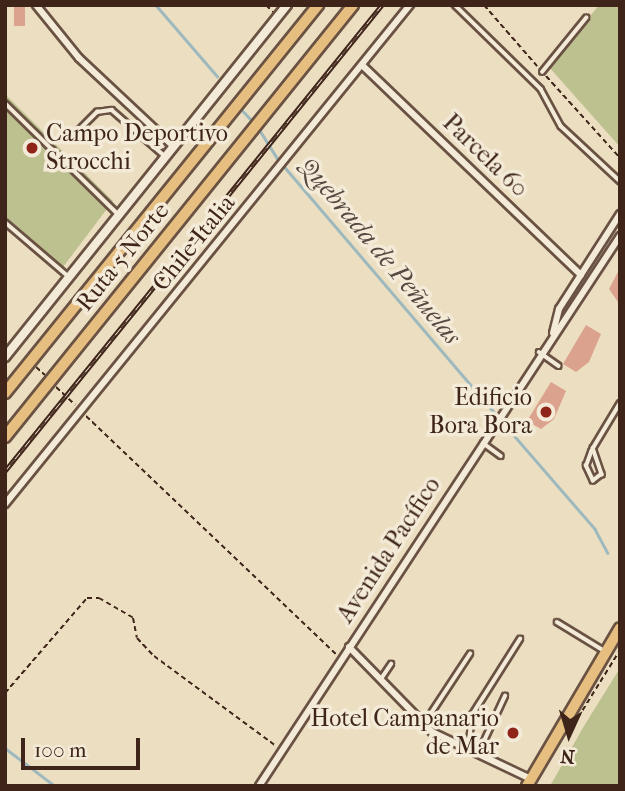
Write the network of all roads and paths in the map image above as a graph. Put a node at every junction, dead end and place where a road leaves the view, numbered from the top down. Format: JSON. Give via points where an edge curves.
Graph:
{"nodes":[{"id":1,"x":36,"y":5,"type":"edge"},
{"id":2,"x":288,"y":5,"type":"edge"},
{"id":3,"x":353,"y":5,"type":"edge"},
{"id":4,"x":410,"y":5,"type":"edge"},
{"id":5,"x":454,"y":5,"type":"edge"},
{"id":6,"x":484,"y":5,"type":"edge"},
{"id":7,"x":316,"y":8,"type":"edge"},
{"id":8,"x":586,"y":18,"type":"dead end"},
{"id":9,"x":363,"y":66,"type":"junction"},
{"id":10,"x":542,"y":72,"type":"junction"},
{"id":11,"x":5,"y":103,"type":"edge"},
{"id":12,"x":75,"y":135,"type":"dead end"},
{"id":13,"x":174,"y":147,"type":"junction"},
{"id":14,"x":166,"y":157,"type":"junction"},
{"id":15,"x":620,"y":158,"type":"edge"},
{"id":16,"x":620,"y":181,"type":"edge"},
{"id":17,"x":620,"y":214,"type":"edge"},
{"id":18,"x":119,"y":215,"type":"junction"},
{"id":19,"x":5,"y":222,"type":"edge"},
{"id":20,"x":620,"y":236,"type":"edge"},
{"id":21,"x":581,"y":275,"type":"junction"},
{"id":22,"x":70,"y":277,"type":"junction"},
{"id":23,"x":553,"y":336,"type":"junction"},
{"id":24,"x":539,"y":352,"type":"junction"},
{"id":25,"x":5,"y":356,"type":"edge"},
{"id":26,"x":30,"y":361,"type":"junction"},
{"id":27,"x":559,"y":366,"type":"dead end"},
{"id":28,"x":50,"y":381,"type":"junction"},
{"id":29,"x":5,"y":393,"type":"edge"},
{"id":30,"x":620,"y":403,"type":"edge"},
{"id":31,"x":81,"y":410,"type":"junction"},
{"id":32,"x":5,"y":437,"type":"edge"},
{"id":33,"x":483,"y":443,"type":"junction"},
{"id":34,"x":593,"y":448,"type":"junction"},
{"id":35,"x":501,"y":456,"type":"dead end"},
{"id":36,"x":5,"y":504,"type":"edge"},
{"id":37,"x":557,"y":622,"type":"dead end"},
{"id":38,"x":620,"y":628,"type":"edge"},
{"id":39,"x":520,"y":639,"type":"dead end"},
{"id":40,"x":349,"y":648,"type":"junction"},
{"id":41,"x":605,"y":652,"type":"junction"},
{"id":42,"x":470,"y":654,"type":"dead end"},
{"id":43,"x":342,"y":659,"type":"junction"},
{"id":44,"x":391,"y":664,"type":"dead end"},
{"id":45,"x":381,"y":680,"type":"junction"},
{"id":46,"x":5,"y":693,"type":"edge"},
{"id":47,"x":505,"y":696,"type":"dead end"},
{"id":48,"x":424,"y":724,"type":"junction"},
{"id":49,"x":468,"y":749,"type":"junction"},
{"id":50,"x":282,"y":750,"type":"junction"},
{"id":51,"x":478,"y":754,"type":"junction"},
{"id":52,"x":529,"y":782,"type":"edge"},
{"id":53,"x":259,"y":786,"type":"edge"}],
"edges":[{"from":1,"to":13,"type":"street","via":[[79,58]]},
{"from":2,"to":13,"type":"street"},
{"from":3,"to":28,"type":"highway","name":"Ruta 5 Norte"},
{"from":4,"to":9,"type":"street","name":"Chile-Italia"},
{"from":5,"to":16,"type":"lane","via":[[541,89],[561,126]]},
{"from":6,"to":10,"type":"path"},
{"from":7,"to":26,"type":"highway","name":"Ruta 5 Norte"},
{"from":8,"to":10,"type":"lane"},
{"from":9,"to":21,"type":"street","name":"Parcela 60"},
{"from":9,"to":31,"type":"street","name":"Chile-Italia"},
{"from":10,"to":15,"type":"path"},
{"from":11,"to":18,"type":"lane"},
{"from":12,"to":14,"type":"lane","via":[[97,112],[112,110]]},
{"from":13,"to":14,"type":"street"},
{"from":14,"to":18,"type":"street"},
{"from":17,"to":21,"type":"street","name":"Avenida Pacífico"},
{"from":18,"to":22,"type":"street"},
{"from":19,"to":22,"type":"lane"},
{"from":20,"to":23,"type":"street","name":"Avenida Pacífico"},
{"from":21,"to":23,"type":"street","name":"Avenida Pacífico","via":[[559,309]]},
{"from":22,"to":25,"type":"street"},
{"from":23,"to":24,"type":"street","name":"Avenida Pacífico"},
{"from":24,"to":27,"type":"lane"},
{"from":24,"to":33,"type":"street","name":"Avenida Pacífico"},
{"from":26,"to":28,"type":"path"},
{"from":26,"to":29,"type":"highway","name":"Ruta 5 Norte"},
{"from":28,"to":31,"type":"path"},
{"from":28,"to":32,"type":"highway","name":"Ruta 5 Norte"},
{"from":30,"to":34,"type":"lane"},
{"from":31,"to":36,"type":"street","name":"Chile-Italia"},
{"from":31,"to":43,"type":"path"},
{"from":33,"to":35,"type":"lane"},
{"from":33,"to":40,"type":"street","name":"Avenida Pacífico"},
{"from":34,"to":34,"type":"lane","via":[[585,474],[593,481],[602,474]]},
{"from":37,"to":41,"type":"lane"},
{"from":38,"to":41,"type":"main road"},
{"from":39,"to":49,"type":"lane","via":[[472,715]]},
{"from":40,"to":43,"type":"street","name":"Avenida Pacífico"},
{"from":40,"to":45,"type":"street"},
{"from":41,"to":52,"type":"main road"},
{"from":42,"to":48,"type":"lane"},
{"from":43,"to":50,"type":"street","name":"Avenida Pacífico"},
{"from":44,"to":45,"type":"lane"},
{"from":45,"to":48,"type":"street"},
{"from":46,"to":50,"type":"path","via":[[87,598],[99,598],[133,618],[137,638],[154,656]]},
{"from":47,"to":51,"type":"lane"},
{"from":48,"to":49,"type":"street"},
{"from":49,"to":51,"type":"street"},
{"from":50,"to":53,"type":"street","name":"Avenida Pacífico"},
{"from":51,"to":52,"type":"street"}]}
